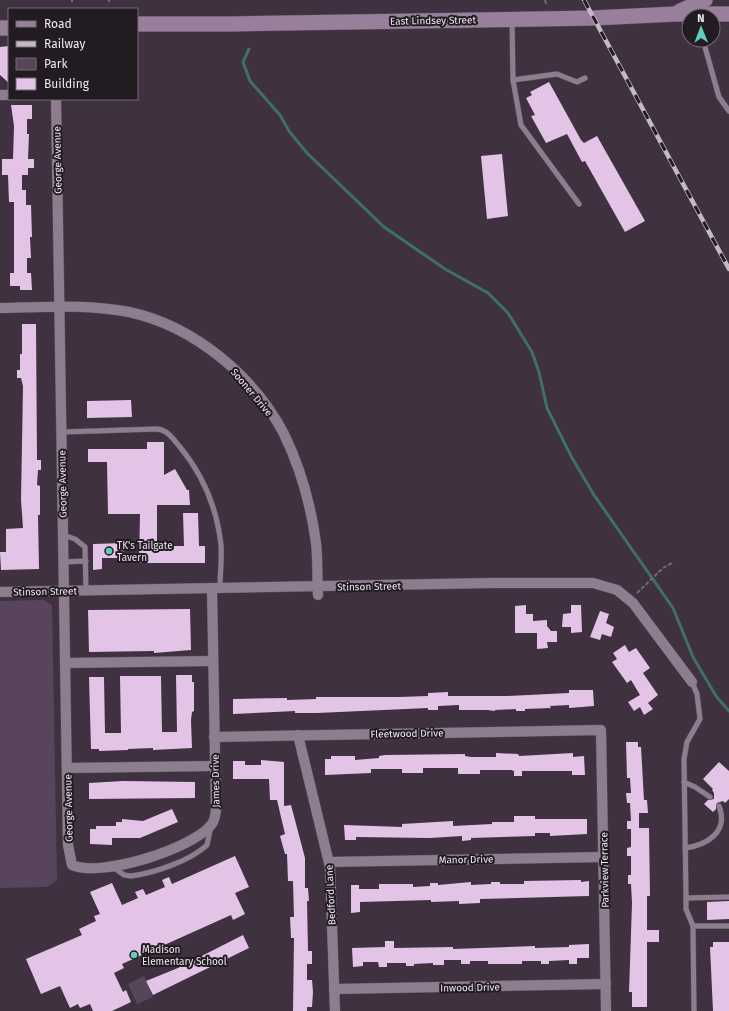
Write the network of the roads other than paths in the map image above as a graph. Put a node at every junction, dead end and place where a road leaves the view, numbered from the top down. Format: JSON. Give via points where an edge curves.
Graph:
{"nodes":[{"id":1,"x":681,"y":13,"type":"edge"},
{"id":2,"x":512,"y":19,"type":"junction"},
{"id":3,"x":138,"y":24,"type":"edge"},
{"id":4,"x":705,"y":48,"type":"edge"},
{"id":5,"x":585,"y":78,"type":"dead end"},
{"id":6,"x":513,"y":80,"type":"junction"},
{"id":7,"x":56,"y":100,"type":"edge"},
{"id":8,"x":729,"y":111,"type":"edge"},
{"id":9,"x":579,"y":204,"type":"dead end"},
{"id":10,"x":60,"y":307,"type":"junction"},
{"id":11,"x":0,"y":308,"type":"edge"},
{"id":12,"x":62,"y":432,"type":"junction"},
{"id":13,"x":63,"y":535,"type":"junction"},
{"id":14,"x":86,"y":561,"type":"junction"},
{"id":15,"x":63,"y":562,"type":"junction"},
{"id":16,"x":216,"y":589,"type":"junction"},
{"id":17,"x":86,"y":590,"type":"junction"},
{"id":18,"x":63,"y":591,"type":"junction"},
{"id":19,"x":318,"y":591,"type":"junction"},
{"id":20,"x":0,"y":592,"type":"edge"},
{"id":21,"x":213,"y":661,"type":"junction"},
{"id":22,"x":65,"y":663,"type":"junction"},
{"id":23,"x":692,"y":682,"type":"joint"},
{"id":24,"x":601,"y":730,"type":"joint"},
{"id":25,"x":298,"y":735,"type":"junction"},
{"id":26,"x":214,"y":737,"type":"junction"},
{"id":27,"x":214,"y":766,"type":"junction"},
{"id":28,"x":67,"y":768,"type":"junction"},
{"id":29,"x":684,"y":782,"type":"junction"},
{"id":30,"x":710,"y":798,"type":"dead end"},
{"id":31,"x":719,"y":806,"type":"dead end"},
{"id":32,"x":727,"y":818,"type":"dead end"},
{"id":33,"x":211,"y":825,"type":"junction"},
{"id":34,"x":723,"y":834,"type":"dead end"},
{"id":35,"x":685,"y":848,"type":"junction"},
{"id":36,"x":604,"y":857,"type":"junction"},
{"id":37,"x":328,"y":862,"type":"junction"},
{"id":38,"x":113,"y":867,"type":"junction"},
{"id":39,"x":729,"y":897,"type":"edge"},
{"id":40,"x":686,"y":898,"type":"junction"},
{"id":41,"x":693,"y":926,"type":"junction"},
{"id":42,"x":729,"y":926,"type":"edge"},
{"id":43,"x":606,"y":984,"type":"junction"},
{"id":44,"x":334,"y":989,"type":"junction"},
{"id":45,"x":335,"y":1011,"type":"edge"},
{"id":46,"x":606,"y":1011,"type":"edge"},
{"id":47,"x":694,"y":1011,"type":"edge"}],
"edges":[{"from":1,"to":2,"type":"street","name":"East Lindsey Street"},
{"from":2,"to":3,"type":"street","name":"East Lindsey Street"},
{"from":2,"to":6,"type":"lane"},
{"from":4,"to":8,"type":"lane","via":[[719,97]]},
{"from":5,"to":6,"type":"lane","via":[[577,82],[557,74]]},
{"from":6,"to":9,"type":"lane","via":[[520,125]]},
{"from":7,"to":10,"type":"street","name":"George Avenue"},
{"from":10,"to":11,"type":"street","name":"Sooner Drive"},
{"from":10,"to":12,"type":"street","name":"George Avenue"},
{"from":10,"to":19,"type":"street","name":"Sooner Drive","via":[[121,311],[160,322],[205,346],[246,382],[275,418],[284,434],[305,490],[316,543]]},
{"from":12,"to":13,"type":"street","name":"George Avenue"},
{"from":12,"to":16,"type":"lane","via":[[157,429],[167,432],[200,477],[217,518],[221,547]]},
{"from":13,"to":14,"type":"lane","via":[[75,539],[84,547]]},
{"from":13,"to":15,"type":"street","name":"George Avenue"},
{"from":14,"to":15,"type":"lane"},
{"from":14,"to":17,"type":"lane"},
{"from":15,"to":18,"type":"street","name":"George Avenue"},
{"from":16,"to":17,"type":"street","name":"Stinson Street"},
{"from":16,"to":19,"type":"street","name":"Stinson Street"},
{"from":16,"to":21,"type":"street","name":"James Drive"},
{"from":17,"to":18,"type":"street","name":"Stinson Street"},
{"from":18,"to":20,"type":"street","name":"Stinson Street"},
{"from":18,"to":22,"type":"street","name":"George Avenue"},
{"from":19,"to":23,"type":"street","name":"Stinson Street","via":[[584,583],[608,587],[630,600]]},
{"from":21,"to":22,"type":"street"},
{"from":21,"to":26,"type":"street","name":"James Drive"},
{"from":22,"to":28,"type":"street","name":"George Avenue"},
{"from":23,"to":29,"type":"lane","via":[[697,694],[700,719],[687,742]]},
{"from":24,"to":25,"type":"street","name":"Fleetwood Drive"},
{"from":24,"to":36,"type":"street","name":"Parkview Terrace"},
{"from":25,"to":26,"type":"street","name":"Fleetwood Drive"},
{"from":25,"to":37,"type":"street","name":"Bedford Lane"},
{"from":26,"to":27,"type":"street","name":"James Drive"},
{"from":27,"to":28,"type":"street"},
{"from":27,"to":33,"type":"street","name":"James Drive","via":[[216,810]]},
{"from":28,"to":38,"type":"street","name":"George Avenue","via":[[70,863],[89,869]]},
{"from":29,"to":30,"type":"lane"},
{"from":29,"to":35,"type":"lane"},
{"from":31,"to":32,"type":"lane"},
{"from":33,"to":38,"type":"street","via":[[177,846]]},
{"from":33,"to":38,"type":"lane","via":[[207,845],[172,864],[131,876],[124,875]]},
{"from":34,"to":35,"type":"lane","via":[[702,846]]},
{"from":35,"to":40,"type":"lane"},
{"from":36,"to":37,"type":"street","name":"Manor Drive"},
{"from":36,"to":43,"type":"street","name":"Parkview Terrace"},
{"from":37,"to":44,"type":"street","name":"Bedford Lane"},
{"from":39,"to":40,"type":"lane"},
{"from":40,"to":41,"type":"lane","via":[[686,909]]},
{"from":41,"to":42,"type":"lane"},
{"from":41,"to":47,"type":"lane"},
{"from":43,"to":44,"type":"street","name":"Inwood Drive"},
{"from":43,"to":46,"type":"street","name":"Parkview Terrace"},
{"from":44,"to":45,"type":"street","name":"Bedford Lane"}]}
